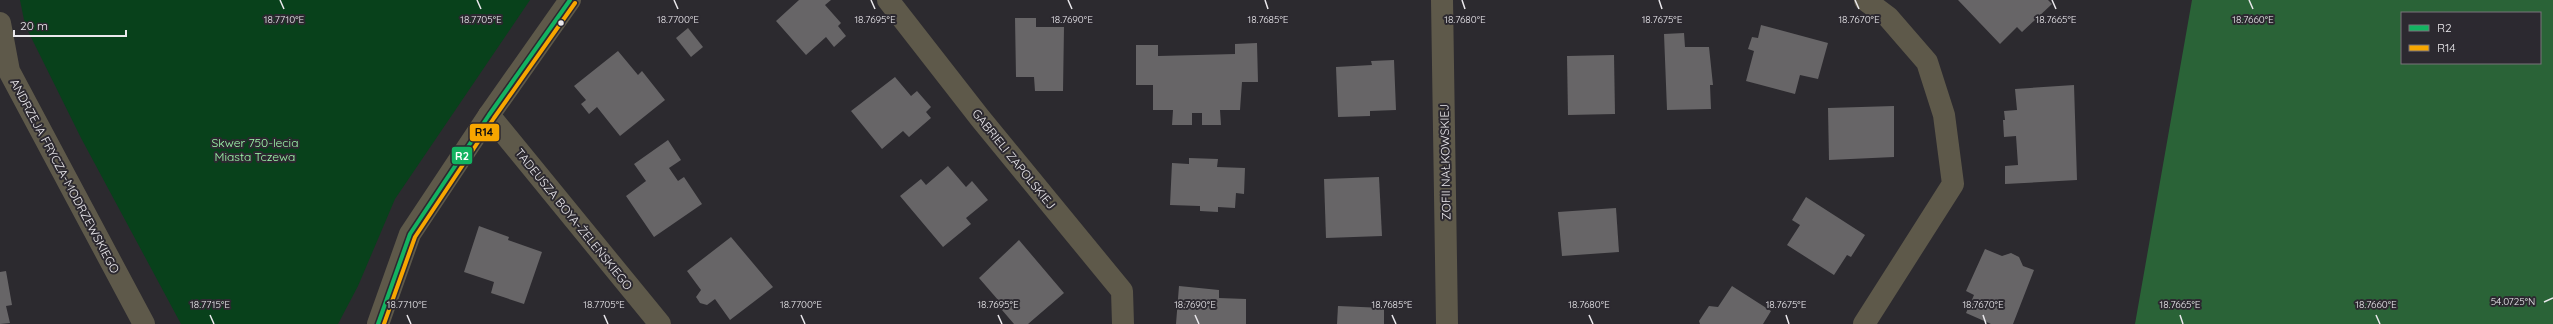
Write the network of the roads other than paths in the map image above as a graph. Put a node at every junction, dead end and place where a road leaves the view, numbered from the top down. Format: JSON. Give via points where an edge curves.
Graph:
{"nodes":[{"id":1,"x":570,"y":0,"type":"edge"},
{"id":2,"x":888,"y":0,"type":"edge"},
{"id":3,"x":1442,"y":0,"type":"edge"},
{"id":4,"x":1865,"y":0,"type":"edge"},
{"id":5,"x":0,"y":23,"type":"edge"},
{"id":6,"x":4,"y":72,"type":"edge"},
{"id":7,"x":489,"y":115,"type":"junction"},
{"id":8,"x":144,"y":324,"type":"edge"},
{"id":9,"x":378,"y":324,"type":"edge"},
{"id":10,"x":660,"y":324,"type":"edge"},
{"id":11,"x":1123,"y":324,"type":"edge"},
{"id":12,"x":1447,"y":324,"type":"edge"},
{"id":13,"x":1864,"y":324,"type":"edge"}],
"edges":[{"from":1,"to":7,"type":"street"},
{"from":2,"to":11,"type":"street","name":"GABRIELI ZAPOLSKIEJ","via":[[980,118],[1122,291]]},
{"from":3,"to":12,"type":"street","name":"ZOFII NAŁKOWSKIEJ"},
{"from":4,"to":13,"type":"street","via":[[1888,17],[1927,62],[1944,115],[1953,184]]},
{"from":5,"to":6,"type":"street","name":"ANDRZEJA FRYCZA-MODRZEWSKIEGO"},
{"from":6,"to":8,"type":"street","name":"ANDRZEJA FRYCZA-MODRZEWSKIEGO"},
{"from":7,"to":9,"type":"street","via":[[410,234]]},
{"from":7,"to":10,"type":"street","name":"TADEUSZA BOYA-ŻELEŃSKIEGO"}]}
